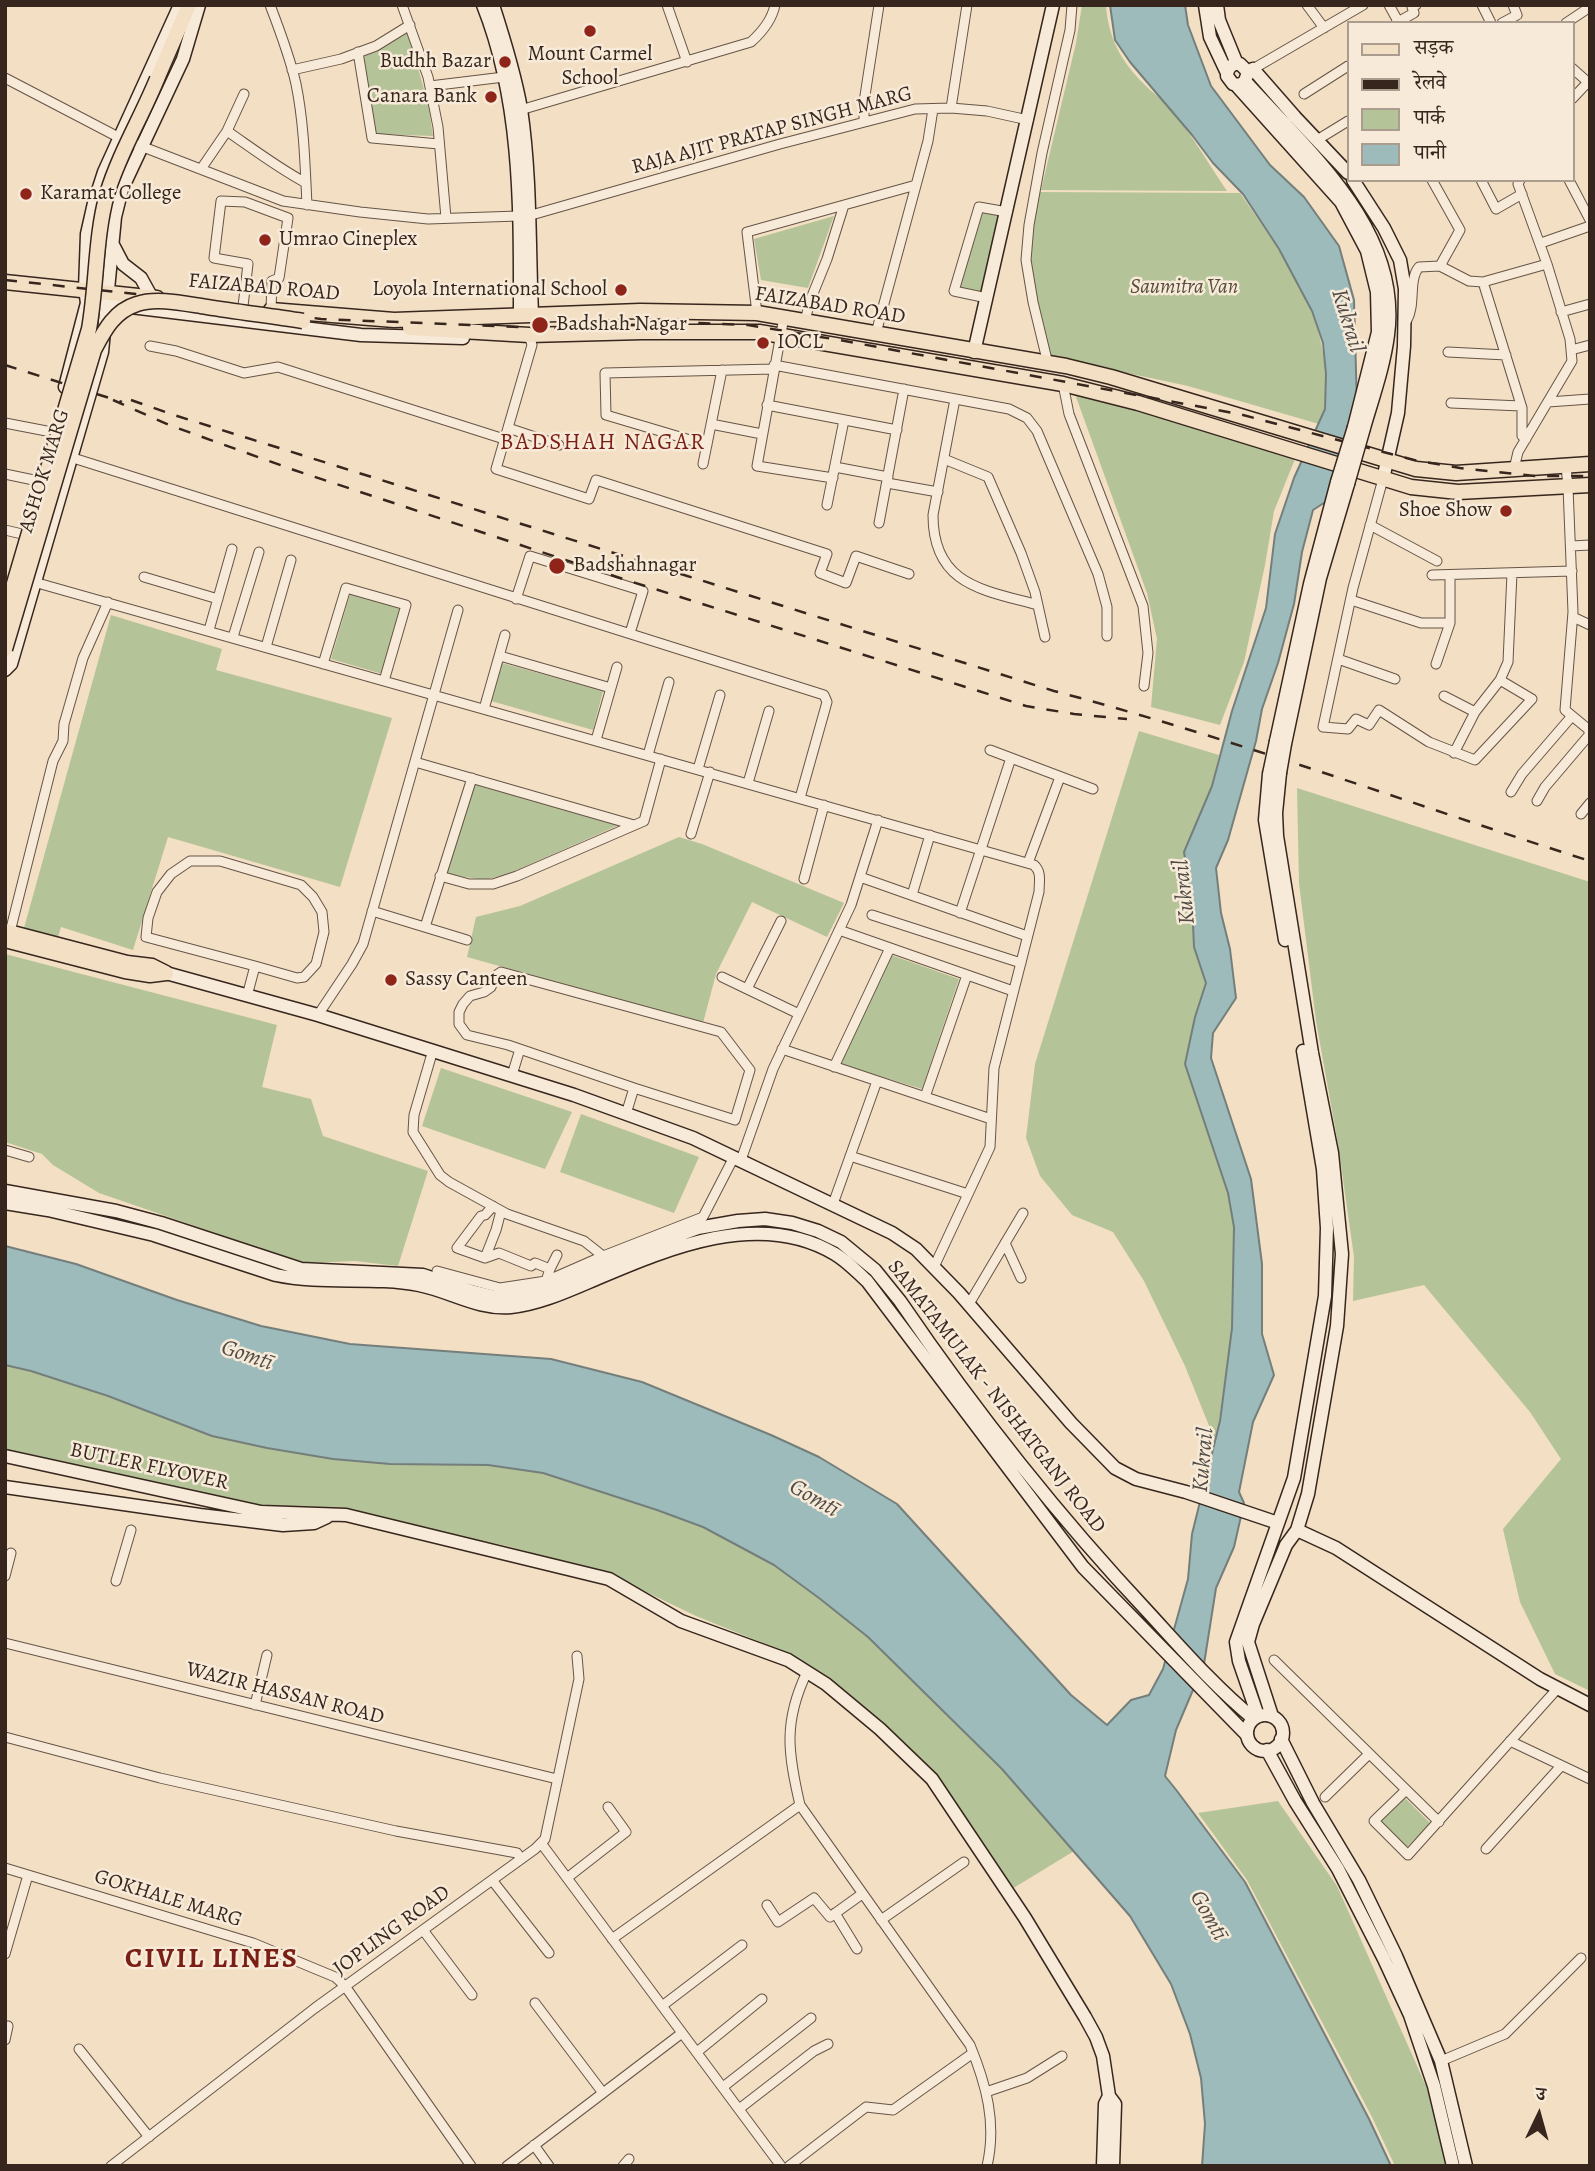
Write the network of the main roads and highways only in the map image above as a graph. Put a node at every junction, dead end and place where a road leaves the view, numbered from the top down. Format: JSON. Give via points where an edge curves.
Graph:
{"nodes":[{"id":1,"x":189,"y":5,"type":"edge"},
{"id":2,"x":5,"y":282,"type":"edge"},
{"id":3,"x":1590,"y":464,"type":"edge"},
{"id":4,"x":1590,"y":485,"type":"edge"},
{"id":5,"x":5,"y":614,"type":"edge"},
{"id":6,"x":5,"y":649,"type":"edge"},
{"id":7,"x":7,"y":934,"type":"edge"},
{"id":8,"x":166,"y":973,"type":"road end"}],
"edges":[{"from":1,"to":5,"type":"main road","bridge":true,"via":[[107,195],[89,329]]},
{"from":2,"to":3,"type":"main road","name":"FAIZABAD ROAD","bridge":true,"via":[[106,298],[152,298],[394,320],[640,311],[757,313],[1048,364],[1146,386],[1416,469],[1456,473]]},
{"from":4,"to":6,"type":"main road","name":"FAIZABAD ROAD","bridge":true,"via":[[1458,492],[1410,487],[1063,384],[759,332],[494,334],[303,321],[176,303],[137,303],[108,324],[94,350]]},
{"from":7,"to":8,"type":"main road"}]}
